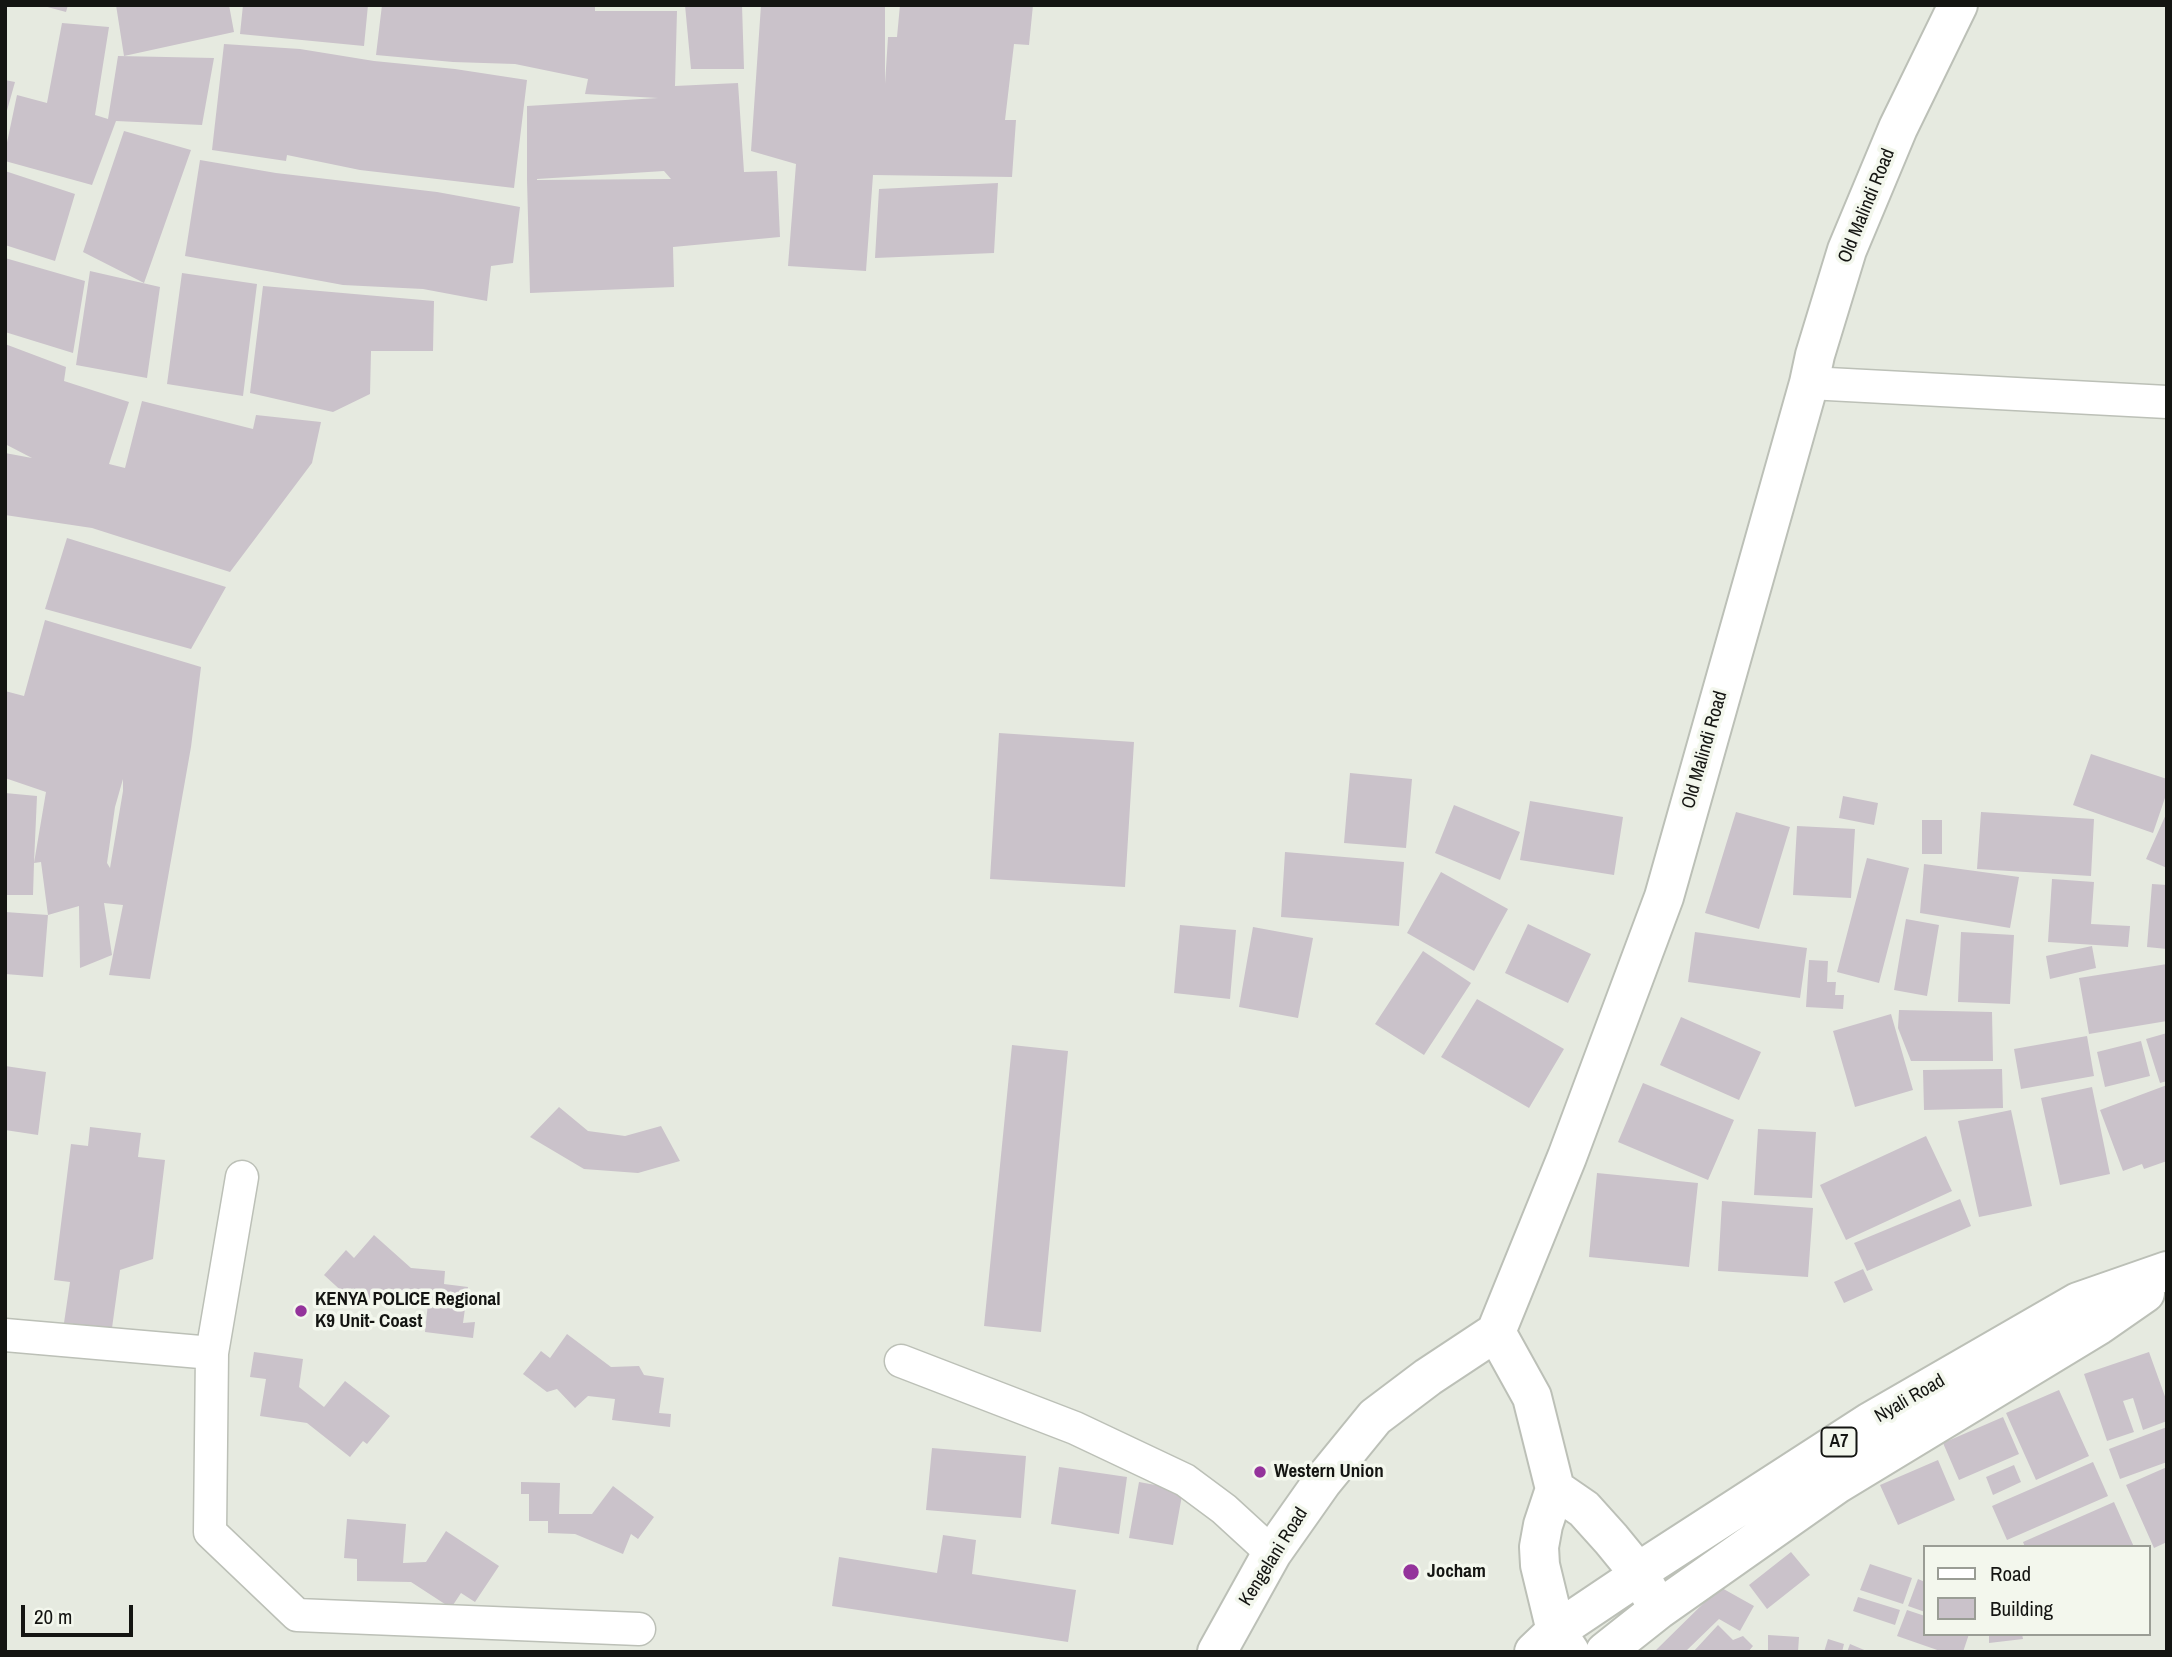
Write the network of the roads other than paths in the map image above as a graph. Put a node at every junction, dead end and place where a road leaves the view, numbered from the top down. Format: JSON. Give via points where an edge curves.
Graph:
{"nodes":[{"id":1,"x":1958,"y":5,"type":"edge"},
{"id":2,"x":1810,"y":383,"type":"junction"},
{"id":3,"x":2167,"y":402,"type":"edge"},
{"id":4,"x":242,"y":1177,"type":"dead end"},
{"id":5,"x":2167,"y":1272,"type":"edge"},
{"id":6,"x":2167,"y":1278,"type":"edge"},
{"id":7,"x":1496,"y":1332,"type":"junction"},
{"id":8,"x":5,"y":1335,"type":"edge"},
{"id":9,"x":212,"y":1353,"type":"junction"},
{"id":10,"x":901,"y":1361,"type":"dead end"},
{"id":11,"x":1555,"y":1489,"type":"junction"},
{"id":12,"x":1272,"y":1553,"type":"junction"},
{"id":13,"x":1638,"y":1572,"type":"junction"},
{"id":14,"x":1658,"y":1610,"type":"junction"},
{"id":15,"x":639,"y":1629,"type":"dead end"},
{"id":16,"x":1553,"y":1645,"type":"edge"},
{"id":17,"x":1217,"y":1652,"type":"edge"},
{"id":18,"x":1605,"y":1652,"type":"edge"}],
"edges":[{"from":1,"to":2,"type":"main road","name":"Old Malindi Road","via":[[1898,128],[1847,250]]},
{"from":2,"to":3,"type":"street"},
{"from":2,"to":7,"type":"main road","name":"Old Malindi Road","via":[[1664,897]]},
{"from":4,"to":9,"type":"street"},
{"from":5,"to":13,"type":"main road","name":"Nyali Road","number":"A7","via":[[2078,1302],[1870,1422]]},
{"from":6,"to":14,"type":"main road","name":"Nyali Road","number":"A7","via":[[2099,1325],[1837,1484]]},
{"from":7,"to":11,"type":"main road","via":[[1532,1397]]},
{"from":7,"to":12,"type":"main road","name":"Kengelani Road","via":[[1375,1417]]},
{"from":8,"to":9,"type":"street"},
{"from":9,"to":15,"type":"street","via":[[210,1532],[297,1615]]},
{"from":10,"to":12,"type":"street","via":[[1075,1428],[1185,1480]]},
{"from":11,"to":13,"type":"main road","via":[[1584,1509]]},
{"from":11,"to":16,"type":"main road","via":[[1539,1548]]},
{"from":12,"to":17,"type":"main road","name":"Kengelani Road"},
{"from":13,"to":14,"type":"main road"},
{"from":13,"to":16,"type":"main road","name":"Nyali Road","number":"A7"},
{"from":14,"to":18,"type":"main road","name":"Nyali Road","number":"A7"}]}
